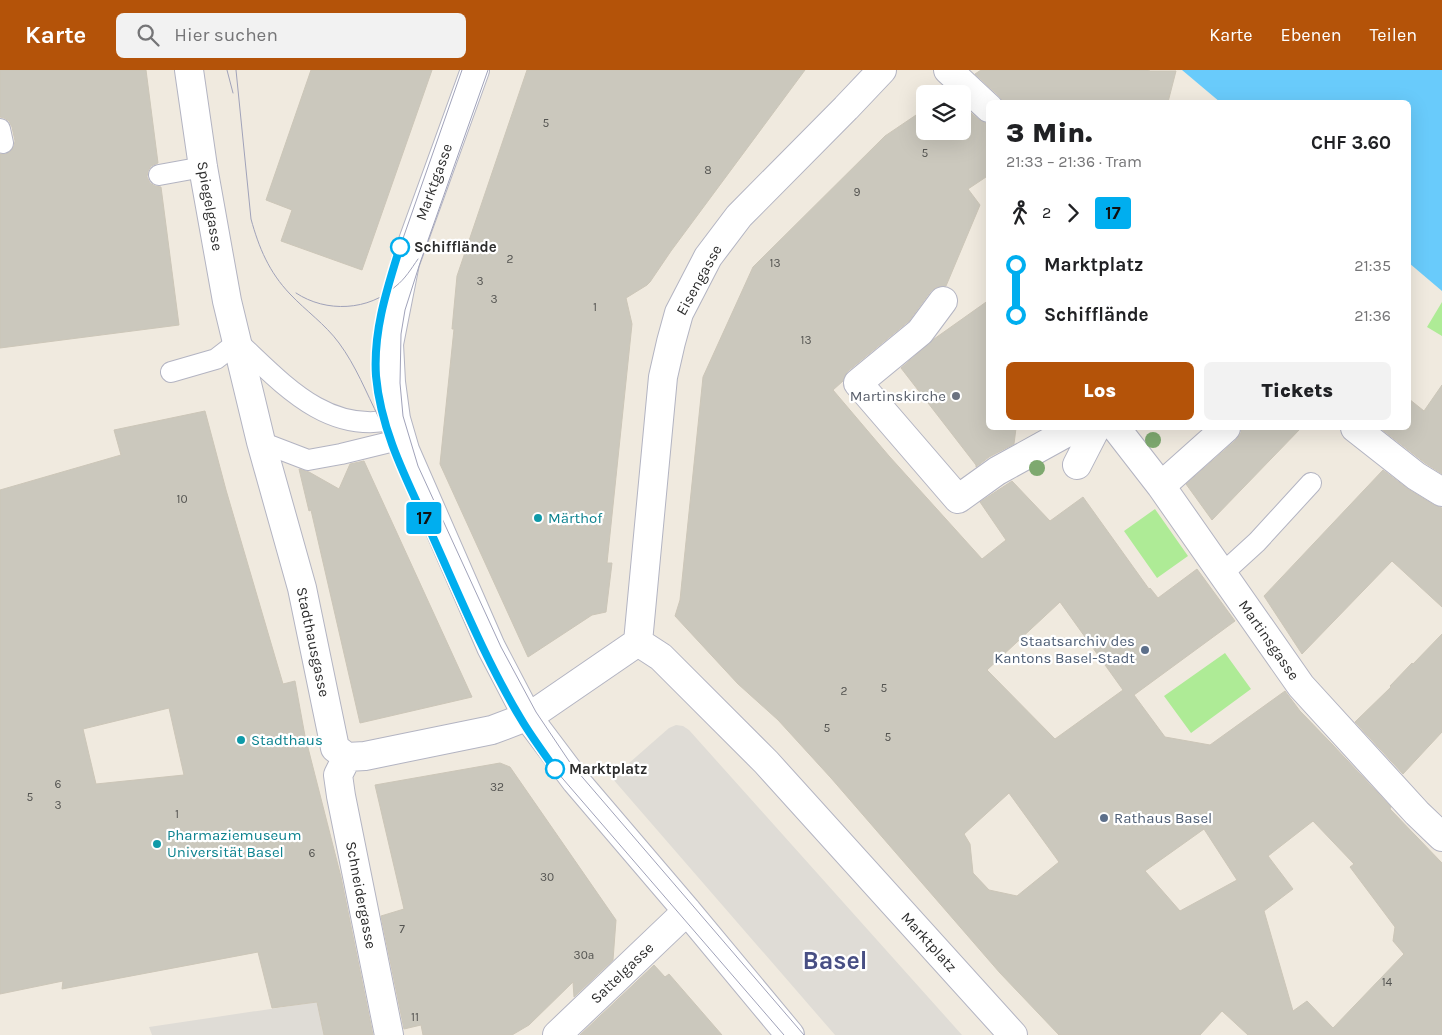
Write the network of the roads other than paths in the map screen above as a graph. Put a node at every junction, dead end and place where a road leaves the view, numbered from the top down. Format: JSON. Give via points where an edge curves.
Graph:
{"nodes":[{"id":1,"x":189,"y":70,"type":"edge"},
{"id":2,"x":475,"y":70,"type":"edge"},
{"id":3,"x":882,"y":70,"type":"edge"},
{"id":4,"x":948,"y":70,"type":"edge"},
{"id":5,"x":986,"y":105,"type":"edge"},
{"id":6,"x":204,"y":167,"type":"junction"},
{"id":7,"x":159,"y":175,"type":"dead end"},
{"id":8,"x":943,"y":301,"type":"dead end"},
{"id":9,"x":238,"y":342,"type":"junction"},
{"id":10,"x":171,"y":372,"type":"dead end"},
{"id":11,"x":398,"y":429,"type":"junction"},
{"id":12,"x":1071,"y":430,"type":"edge"},
{"id":13,"x":1095,"y":430,"type":"edge"},
{"id":14,"x":1118,"y":430,"type":"edge"},
{"id":15,"x":1224,"y":430,"type":"edge"},
{"id":16,"x":1358,"y":430,"type":"edge"},
{"id":17,"x":261,"y":442,"type":"junction"},
{"id":18,"x":1077,"y":465,"type":"dead end"},
{"id":19,"x":1311,"y":483,"type":"dead end"},
{"id":20,"x":1161,"y":486,"type":"junction"},
{"id":21,"x":1442,"y":492,"type":"edge"},
{"id":22,"x":1223,"y":573,"type":"junction"},
{"id":23,"x":638,"y":642,"type":"junction"},
{"id":24,"x":528,"y":716,"type":"junction"},
{"id":25,"x":347,"y":757,"type":"junction"},
{"id":26,"x":1442,"y":837,"type":"edge"},
{"id":27,"x":687,"y":911,"type":"junction"},
{"id":28,"x":389,"y":1035,"type":"edge"},
{"id":29,"x":556,"y":1035,"type":"edge"},
{"id":30,"x":790,"y":1035,"type":"edge"},
{"id":31,"x":1013,"y":1035,"type":"edge"}],
"edges":[{"from":1,"to":6,"type":"street","name":"Spiegelgasse"},
{"from":2,"to":11,"type":"street","name":"Marktgasse","via":[[403,272],[389,344]]},
{"from":3,"to":23,"type":"street","name":"Eisengasse","via":[[739,216],[708,257],[679,313],[663,377]]},
{"from":4,"to":5,"type":"street"},
{"from":6,"to":7,"type":"lane"},
{"from":6,"to":9,"type":"street","name":"Spiegelgasse","via":[[222,274]]},
{"from":8,"to":12,"type":"street","via":[[920,332],[858,383],[958,499],[997,471]]},
{"from":9,"to":10,"type":"lane","via":[[216,360]]},
{"from":9,"to":11,"type":"lane","via":[[300,398],[316,408],[334,416]]},
{"from":9,"to":17,"type":"street","name":"Stadthausgasse"},
{"from":11,"to":17,"type":"lane","via":[[390,442],[308,460]]},
{"from":11,"to":24,"type":"street","name":"Marktgasse","via":[[491,647]]},
{"from":13,"to":18,"type":"street"},
{"from":14,"to":20,"type":"street","name":"Martinsgasse"},
{"from":15,"to":20,"type":"street"},
{"from":16,"to":21,"type":"street"},
{"from":17,"to":25,"type":"street","name":"Stadthausgasse","via":[[302,588],[335,748]]},
{"from":19,"to":22,"type":"lane","via":[[1257,542]]},
{"from":20,"to":22,"type":"street","name":"Martinsgasse"},
{"from":22,"to":26,"type":"street","name":"Martinsgasse","via":[[1302,686]]},
{"from":23,"to":24,"type":"street"},
{"from":23,"to":31,"type":"street","name":"Marktplatz","via":[[661,657],[766,762]]},
{"from":24,"to":25,"type":"street","via":[[492,730]]},
{"from":24,"to":27,"type":"street","via":[[576,781]]},
{"from":25,"to":28,"type":"street","name":"Schneidergasse","via":[[338,774],[341,796]]},
{"from":27,"to":29,"type":"street","name":"Sattelgasse"},
{"from":27,"to":30,"type":"street"}]}
